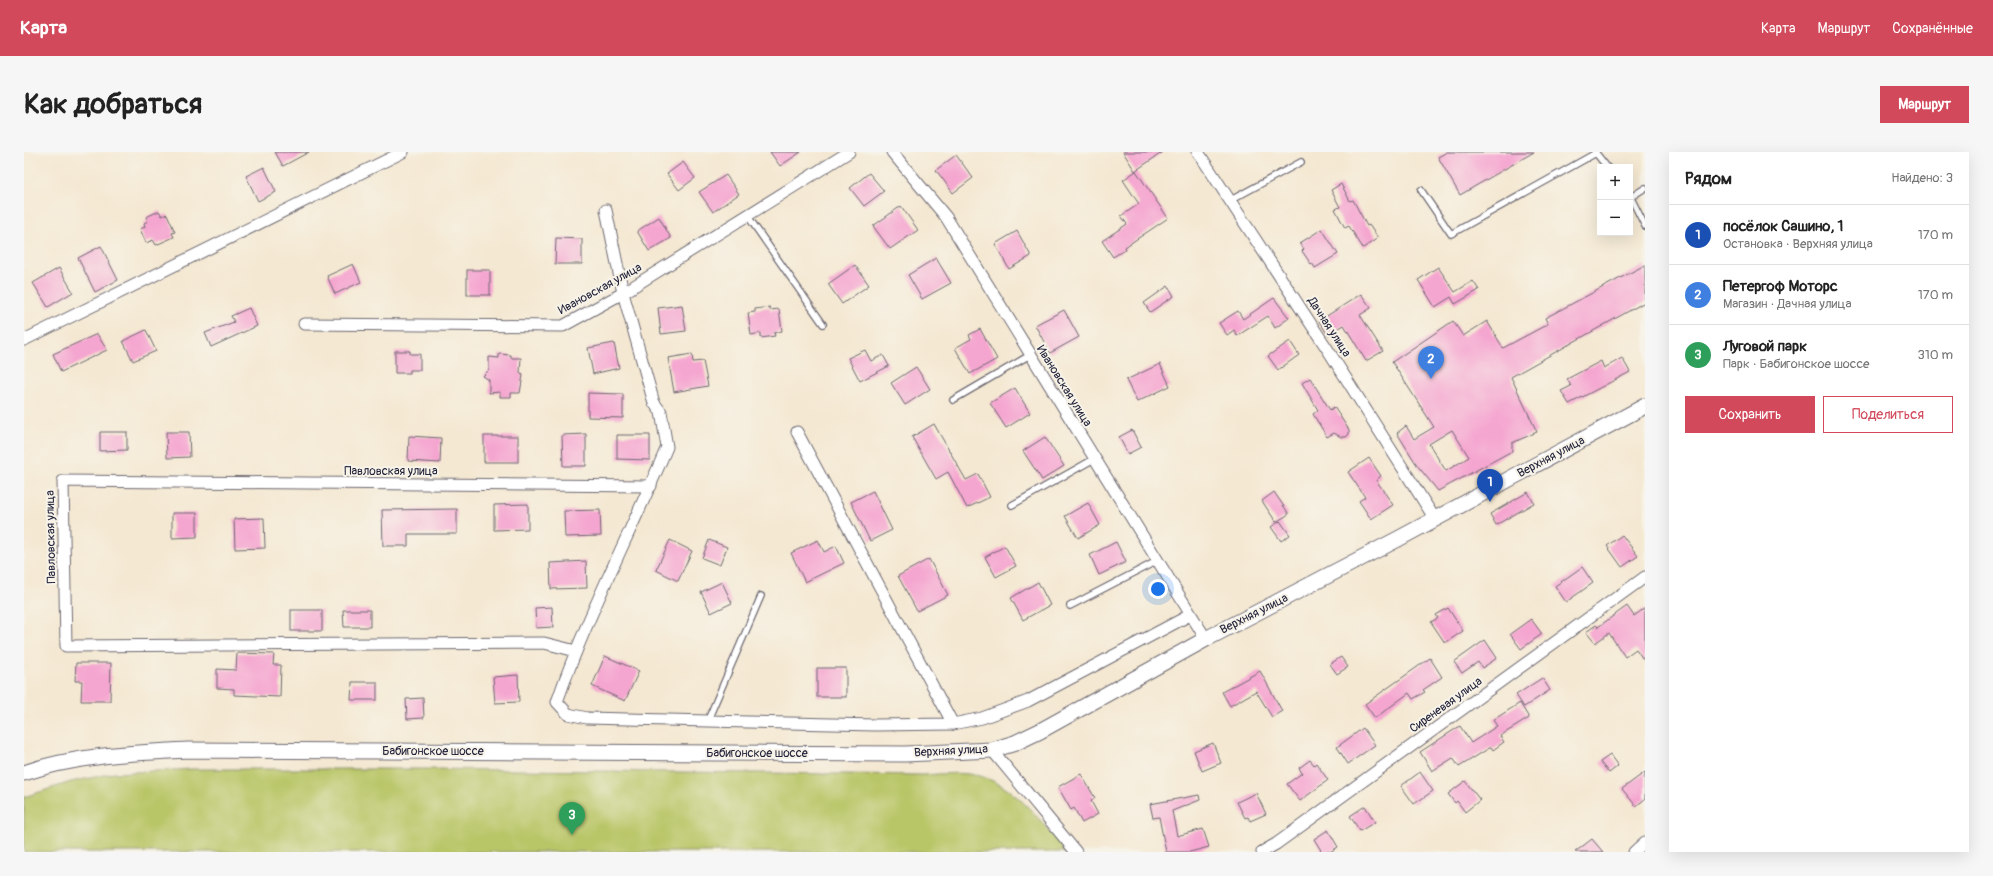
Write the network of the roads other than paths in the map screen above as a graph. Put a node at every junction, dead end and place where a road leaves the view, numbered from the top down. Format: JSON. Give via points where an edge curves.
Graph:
{"nodes":[{"id":1,"x":403,"y":152,"type":"edge"},
{"id":2,"x":849,"y":152,"type":"edge"},
{"id":3,"x":892,"y":152,"type":"edge"},
{"id":4,"x":1198,"y":152,"type":"edge"},
{"id":5,"x":1595,"y":152,"type":"edge"},
{"id":6,"x":1301,"y":162,"type":"dead end"},
{"id":7,"x":1605,"y":164,"type":"edge"},
{"id":8,"x":1645,"y":188,"type":"edge"},
{"id":9,"x":1421,"y":190,"type":"dead end"},
{"id":10,"x":1633,"y":194,"type":"edge"},
{"id":11,"x":1231,"y":200,"type":"junction"},
{"id":12,"x":1632,"y":200,"type":"edge"},
{"id":13,"x":606,"y":210,"type":"dead end"},
{"id":14,"x":747,"y":215,"type":"junction"},
{"id":15,"x":1645,"y":226,"type":"edge"},
{"id":16,"x":623,"y":294,"type":"junction"},
{"id":17,"x":304,"y":324,"type":"dead end"},
{"id":18,"x":823,"y":324,"type":"dead end"},
{"id":19,"x":24,"y":340,"type":"edge"},
{"id":20,"x":1030,"y":355,"type":"junction"},
{"id":21,"x":953,"y":400,"type":"dead end"},
{"id":22,"x":1645,"y":406,"type":"edge"},
{"id":23,"x":797,"y":432,"type":"dead end"},
{"id":24,"x":1094,"y":459,"type":"junction"},
{"id":25,"x":650,"y":486,"type":"junction"},
{"id":26,"x":1012,"y":505,"type":"dead end"},
{"id":27,"x":1435,"y":519,"type":"junction"},
{"id":28,"x":1157,"y":561,"type":"junction"},
{"id":29,"x":1645,"y":577,"type":"edge"},
{"id":30,"x":761,"y":596,"type":"dead end"},
{"id":31,"x":1070,"y":606,"type":"dead end"},
{"id":32,"x":1190,"y":615,"type":"junction"},
{"id":33,"x":1206,"y":639,"type":"junction"},
{"id":34,"x":576,"y":651,"type":"junction"},
{"id":35,"x":706,"y":722,"type":"junction"},
{"id":36,"x":953,"y":724,"type":"junction"},
{"id":37,"x":992,"y":750,"type":"junction"},
{"id":38,"x":844,"y":754,"type":"joint"},
{"id":39,"x":24,"y":773,"type":"edge"},
{"id":40,"x":1645,"y":842,"type":"edge"},
{"id":41,"x":1076,"y":852,"type":"edge"},
{"id":42,"x":1262,"y":852,"type":"edge"},
{"id":43,"x":1634,"y":852,"type":"edge"}],
"edges":[{"from":1,"to":19,"type":"street"},
{"from":2,"to":14,"type":"street","name":"Ивановская улица"},
{"from":3,"to":20,"type":"street","name":"Ивановская улица","via":[[946,217]]},
{"from":4,"to":11,"type":"street","name":"Дачная улица"},
{"from":5,"to":7,"type":"lane"},
{"from":5,"to":9,"type":"lane","via":[[1451,234]]},
{"from":6,"to":11,"type":"lane"},
{"from":8,"to":10,"type":"lane"},
{"from":11,"to":27,"type":"street","name":"Дачная улица"},
{"from":12,"to":15,"type":"lane"},
{"from":13,"to":16,"type":"street"},
{"from":14,"to":16,"type":"street","name":"Ивановская улица"},
{"from":14,"to":18,"type":"lane"},
{"from":16,"to":17,"type":"street","name":"Ивановская улица","via":[[562,326]]},
{"from":16,"to":25,"type":"street","via":[[654,403],[661,412],[667,447]]},
{"from":20,"to":21,"type":"lane"},
{"from":20,"to":24,"type":"street","name":"Ивановская улица"},
{"from":22,"to":27,"type":"street","name":"Верхняя улица"},
{"from":23,"to":36,"type":"street"},
{"from":24,"to":26,"type":"lane"},
{"from":24,"to":28,"type":"street","name":"Ивановская улица"},
{"from":25,"to":34,"type":"street"},
{"from":25,"to":34,"type":"street","name":"Павловская улица","via":[[63,481],[66,646],[544,643]]},
{"from":27,"to":33,"type":"street","name":"Верхняя улица"},
{"from":28,"to":31,"type":"lane"},
{"from":28,"to":32,"type":"street","name":"Ивановская улица"},
{"from":29,"to":42,"type":"street","name":"Сиреневая улица","via":[[1283,840]]},
{"from":30,"to":35,"type":"lane"},
{"from":32,"to":33,"type":"street","name":"Ивановская улица"},
{"from":32,"to":36,"type":"street","via":[[1028,701],[982,718]]},
{"from":33,"to":37,"type":"street","name":"Верхняя улица","via":[[1040,731]]},
{"from":34,"to":35,"type":"street","via":[[557,702],[568,714],[587,718]]},
{"from":35,"to":36,"type":"street"},
{"from":37,"to":38,"type":"street","name":"Верхняя улица"},
{"from":37,"to":41,"type":"street"},
{"from":38,"to":39,"type":"street","name":"Бабигонское шоссе","via":[[188,750],[120,754],[64,762]]},
{"from":40,"to":43,"type":"street"}]}
